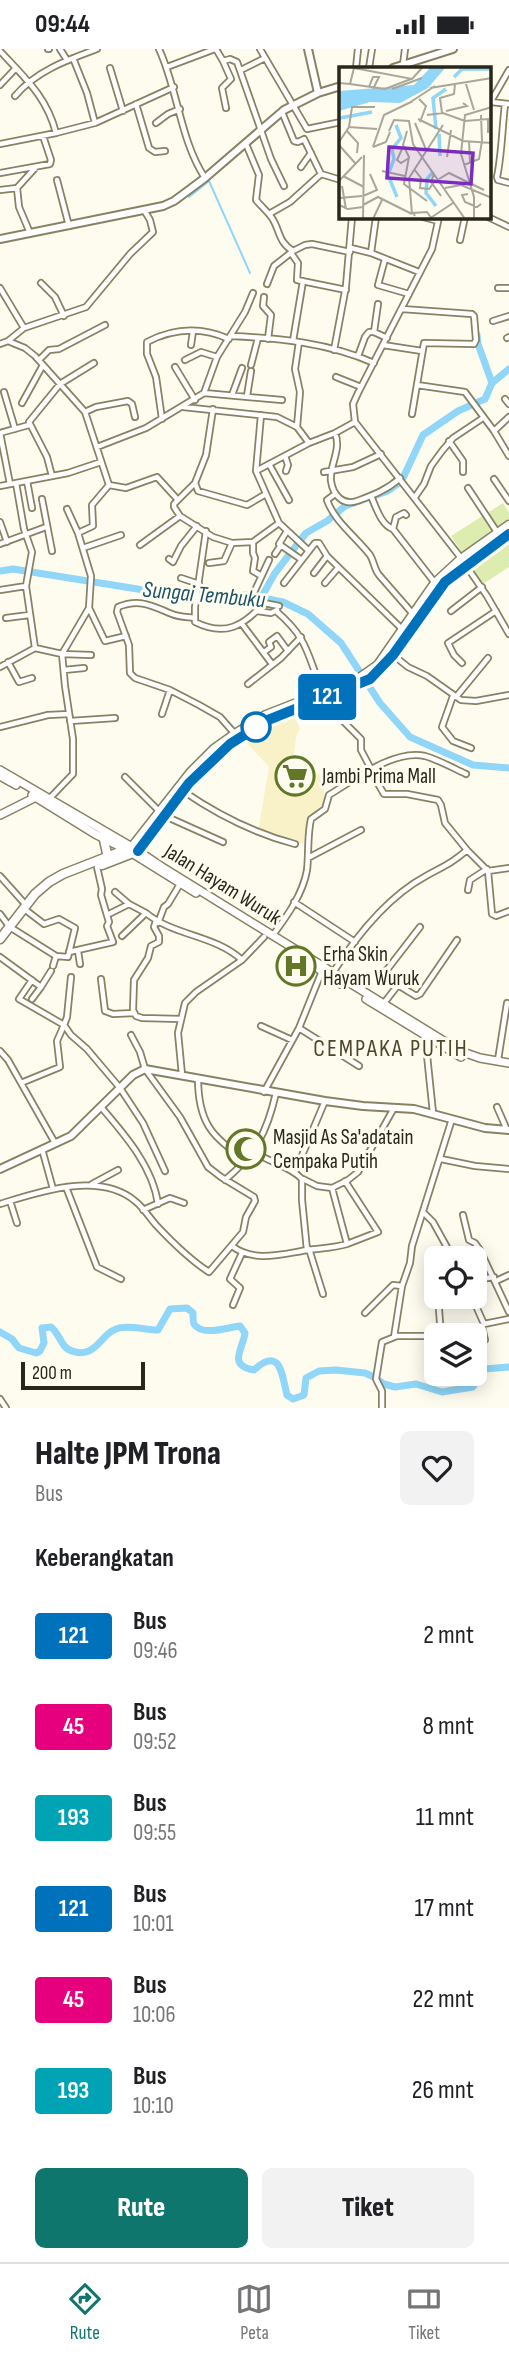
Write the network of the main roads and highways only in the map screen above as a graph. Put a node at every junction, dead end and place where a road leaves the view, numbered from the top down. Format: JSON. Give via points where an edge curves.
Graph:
{"nodes":[{"id":1,"x":505,"y":532,"type":"edge"},
{"id":2,"x":463,"y":562,"type":"junction"},
{"id":3,"x":398,"y":643,"type":"junction"},
{"id":4,"x":369,"y":676,"type":"junction"},
{"id":5,"x":327,"y":694,"type":"junction"},
{"id":6,"x":216,"y":752,"type":"junction"},
{"id":7,"x":0,"y":770,"type":"edge"},
{"id":8,"x":0,"y":776,"type":"edge"},
{"id":9,"x":36,"y":797,"type":"junction"},
{"id":10,"x":162,"y":814,"type":"junction"},
{"id":11,"x":0,"y":815,"type":"edge"},
{"id":12,"x":104,"y":840,"type":"junction"},
{"id":13,"x":133,"y":851,"type":"junction"},
{"id":14,"x":108,"y":858,"type":"junction"},
{"id":15,"x":26,"y":908,"type":"junction"},
{"id":16,"x":11,"y":928,"type":"junction"},
{"id":17,"x":268,"y":936,"type":"junction"},
{"id":18,"x":0,"y":939,"type":"edge"},
{"id":19,"x":0,"y":946,"type":"edge"},
{"id":20,"x":331,"y":975,"type":"junction"},
{"id":21,"x":509,"y":1065,"type":"edge"}],
"edges":[{"from":1,"to":2,"type":"highway"},
{"from":2,"to":3,"type":"highway"},
{"from":2,"to":3,"type":"highway","via":[[435,583]]},
{"from":3,"to":4,"type":"highway"},
{"from":3,"to":4,"type":"highway","via":[[393,655]]},
{"from":4,"to":5,"type":"highway"},
{"from":5,"to":6,"type":"highway","via":[[268,720]]},
{"from":5,"to":6,"type":"highway","via":[[266,715]]},
{"from":6,"to":10,"type":"highway"},
{"from":6,"to":10,"type":"highway","via":[[191,772]]},
{"from":7,"to":13,"type":"main road"},
{"from":8,"to":9,"type":"main road"},
{"from":9,"to":11,"type":"main road"},
{"from":9,"to":12,"type":"main road"},
{"from":10,"to":13,"type":"highway"},
{"from":12,"to":13,"type":"main road"},
{"from":12,"to":14,"type":"highway"},
{"from":13,"to":14,"type":"highway"},
{"from":13,"to":15,"type":"highway","via":[[58,882]]},
{"from":13,"to":17,"type":"main road","name":"Jalan Hayam Wuruk"},
{"from":13,"to":17,"type":"main road","name":"Jalan Hayam Wuruk"},
{"from":14,"to":15,"type":"highway","via":[[55,879],[41,888]]},
{"from":15,"to":16,"type":"highway"},
{"from":16,"to":18,"type":"highway"},
{"from":16,"to":19,"type":"highway"},
{"from":17,"to":20,"type":"main road","name":"Jalan Hayam Wuruk"},
{"from":20,"to":21,"type":"main road","name":"Jalan Hayam Wuruk","via":[[460,1051]]},
{"from":20,"to":21,"type":"main road","name":"Jalan Hayam Wuruk","via":[[467,1059]]}]}
